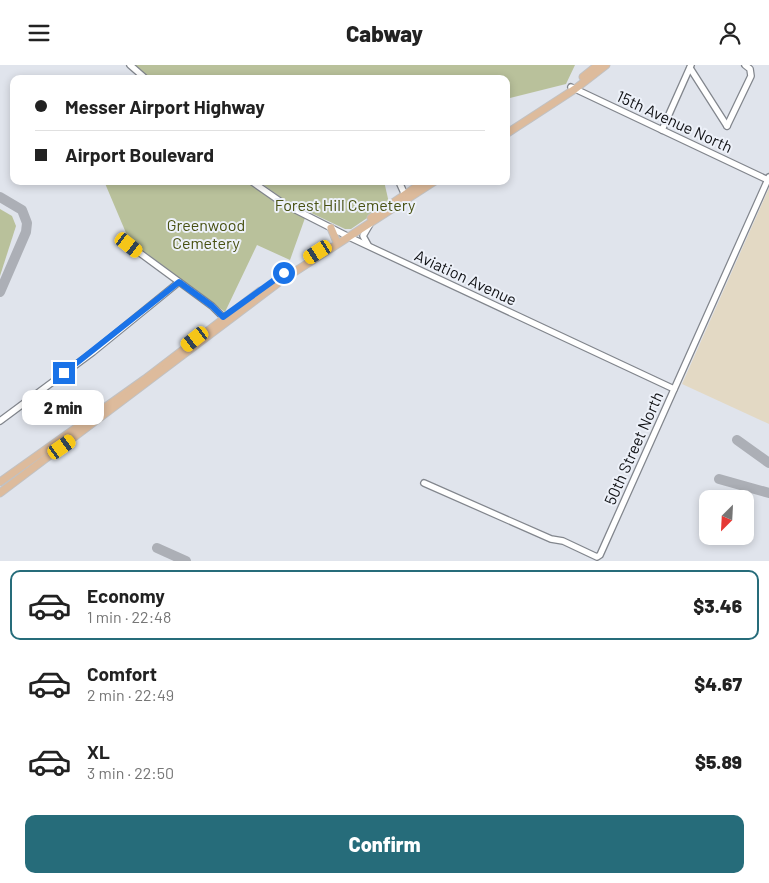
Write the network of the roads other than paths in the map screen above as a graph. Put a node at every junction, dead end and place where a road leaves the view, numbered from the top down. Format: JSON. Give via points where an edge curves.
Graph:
{"nodes":[{"id":1,"x":130,"y":65,"type":"edge"},
{"id":2,"x":598,"y":65,"type":"edge"},
{"id":3,"x":606,"y":65,"type":"edge"},
{"id":4,"x":745,"y":65,"type":"edge"},
{"id":5,"x":690,"y":66,"type":"edge"},
{"id":6,"x":141,"y":75,"type":"edge"},
{"id":7,"x":573,"y":88,"type":"junction"},
{"id":8,"x":510,"y":127,"type":"edge"},
{"id":9,"x":662,"y":130,"type":"junction"},
{"id":10,"x":510,"y":131,"type":"edge"},
{"id":11,"x":768,"y":178,"type":"edge"},
{"id":12,"x":257,"y":185,"type":"edge"},
{"id":13,"x":400,"y":185,"type":"edge"},
{"id":14,"x":420,"y":185,"type":"edge"},
{"id":15,"x":428,"y":185,"type":"edge"},
{"id":16,"x":405,"y":195,"type":"junction"},
{"id":17,"x":370,"y":224,"type":"junction"},
{"id":18,"x":332,"y":228,"type":"junction"},
{"id":19,"x":346,"y":236,"type":"junction"},
{"id":20,"x":336,"y":240,"type":"junction"},
{"id":21,"x":129,"y":245,"type":"dead end"},
{"id":22,"x":374,"y":249,"type":"junction"},
{"id":23,"x":179,"y":282,"type":"junction"},
{"id":24,"x":225,"y":320,"type":"junction"},
{"id":25,"x":674,"y":389,"type":"junction"},
{"id":26,"x":0,"y":421,"type":"edge"},
{"id":27,"x":0,"y":482,"type":"edge"},
{"id":28,"x":424,"y":483,"type":"dead end"},
{"id":29,"x":0,"y":493,"type":"edge"}],
"edges":[{"from":1,"to":6,"type":"street"},
{"from":2,"to":7,"type":"main road"},
{"from":3,"to":7,"type":"main road"},
{"from":4,"to":5,"type":"street","via":[[751,76],[727,126]]},
{"from":5,"to":9,"type":"street"},
{"from":7,"to":8,"type":"main road"},
{"from":7,"to":9,"type":"street","name":"15th Avenue North"},
{"from":7,"to":10,"type":"main road"},
{"from":9,"to":11,"type":"street","name":"15th Avenue North"},
{"from":11,"to":25,"type":"street","name":"50th Street North"},
{"from":12,"to":18,"type":"street","name":"Aviation Avenue","via":[[284,204]]},
{"from":13,"to":16,"type":"street"},
{"from":14,"to":16,"type":"main road"},
{"from":15,"to":17,"type":"main road"},
{"from":16,"to":19,"type":"main road"},
{"from":17,"to":19,"type":"main road"},
{"from":17,"to":22,"type":"street","via":[[363,236]]},
{"from":18,"to":19,"type":"street","name":"Aviation Avenue"},
{"from":18,"to":20,"type":"main road"},
{"from":19,"to":20,"type":"main road"},
{"from":19,"to":22,"type":"street","name":"Aviation Avenue"},
{"from":19,"to":24,"type":"main road"},
{"from":20,"to":24,"type":"main road","via":[[284,273]]},
{"from":21,"to":23,"type":"street"},
{"from":22,"to":25,"type":"street","name":"Aviation Avenue"},
{"from":23,"to":24,"type":"street","via":[[212,306]]},
{"from":23,"to":26,"type":"street","via":[[93,352]]},
{"from":24,"to":27,"type":"main road"},
{"from":24,"to":29,"type":"main road"},
{"from":25,"to":28,"type":"street","name":"50th Street North","via":[[599,556],[551,539]]}]}
